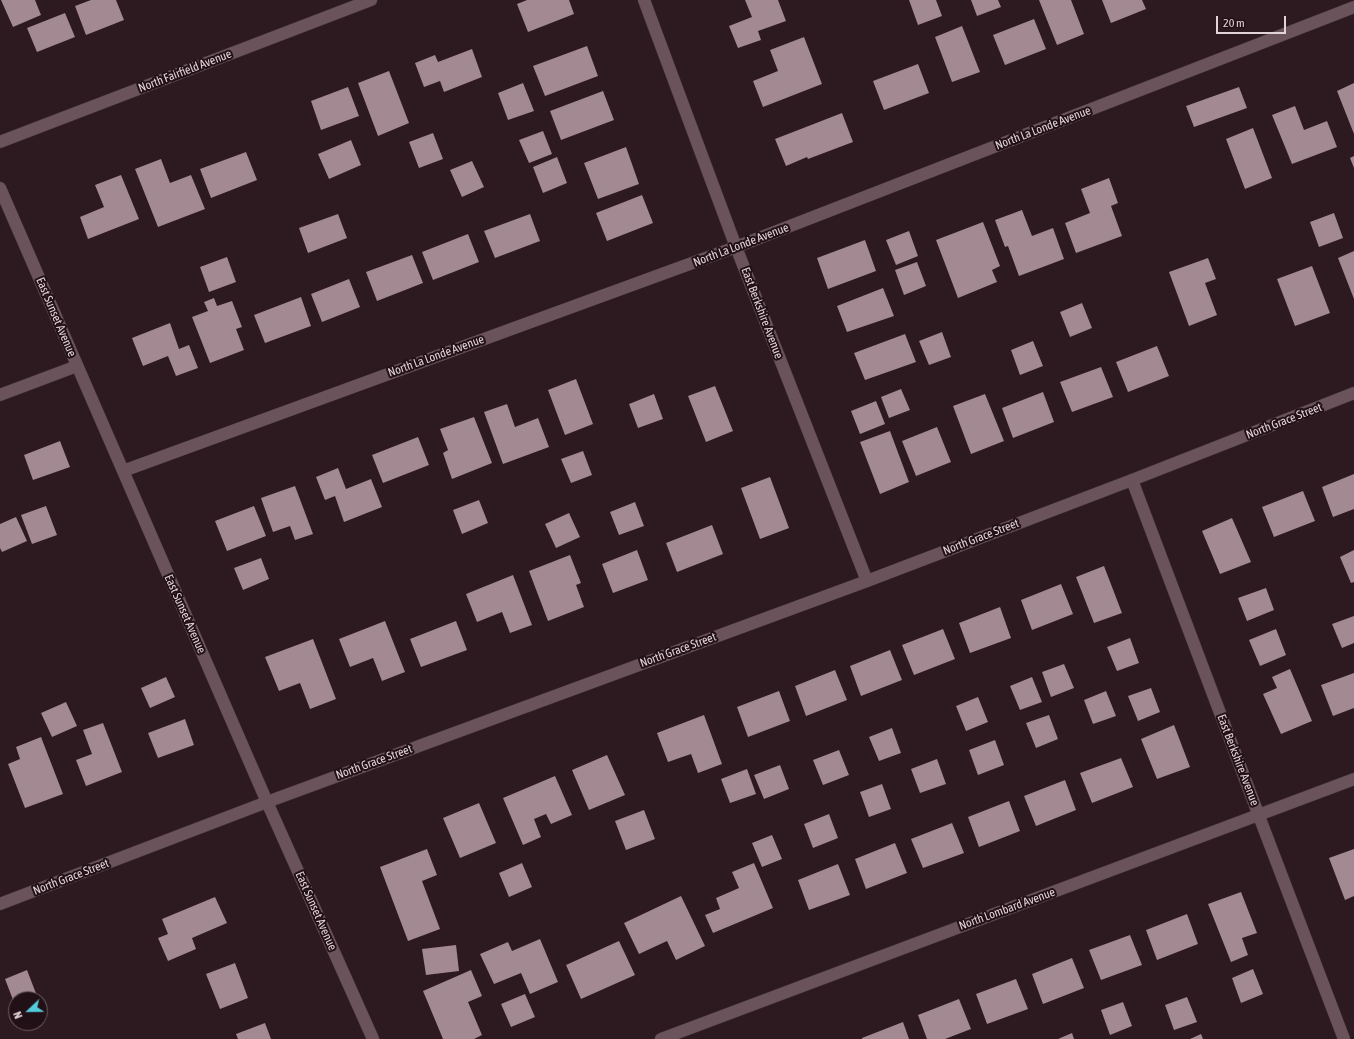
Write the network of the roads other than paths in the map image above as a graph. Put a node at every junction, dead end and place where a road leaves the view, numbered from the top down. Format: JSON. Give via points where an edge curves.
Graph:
{"nodes":[{"id":1,"x":371,"y":0,"type":"edge"},
{"id":2,"x":644,"y":0,"type":"edge"},
{"id":3,"x":1354,"y":7,"type":"edge"},
{"id":4,"x":0,"y":142,"type":"edge"},
{"id":5,"x":0,"y":188,"type":"edge"},
{"id":6,"x":736,"y":247,"type":"junction"},
{"id":7,"x":77,"y":366,"type":"junction"},
{"id":8,"x":1354,"y":393,"type":"edge"},
{"id":9,"x":0,"y":395,"type":"edge"},
{"id":10,"x":123,"y":471,"type":"junction"},
{"id":11,"x":1132,"y":480,"type":"junction"},
{"id":12,"x":867,"y":581,"type":"junction"},
{"id":13,"x":1354,"y":779,"type":"edge"},
{"id":14,"x":267,"y":802,"type":"junction"},
{"id":15,"x":1258,"y":816,"type":"junction"},
{"id":16,"x":0,"y":904,"type":"edge"},
{"id":17,"x":373,"y":1039,"type":"edge"},
{"id":18,"x":661,"y":1039,"type":"edge"},
{"id":19,"x":1344,"y":1039,"type":"edge"}],
"edges":[{"from":1,"to":4,"type":"street","name":"North Fairfield Avenue"},
{"from":2,"to":6,"type":"street","name":"East Berkshire Avenue"},
{"from":3,"to":6,"type":"street","name":"North La Londe Avenue"},
{"from":5,"to":7,"type":"street","name":"East Sunset Avenue"},
{"from":6,"to":10,"type":"street","name":"North La Londe Avenue"},
{"from":6,"to":12,"type":"street","name":"East Berkshire Avenue"},
{"from":7,"to":9,"type":"street"},
{"from":7,"to":10,"type":"street","name":"East Sunset Avenue"},
{"from":8,"to":11,"type":"street","name":"North Grace Street"},
{"from":10,"to":14,"type":"street","name":"East Sunset Avenue"},
{"from":11,"to":12,"type":"street","name":"North Grace Street"},
{"from":11,"to":15,"type":"street","name":"East Berkshire Avenue"},
{"from":12,"to":14,"type":"street","name":"North Grace Street"},
{"from":13,"to":15,"type":"street","name":"North Lombard Avenue"},
{"from":14,"to":16,"type":"street","name":"North Grace Street"},
{"from":14,"to":17,"type":"street","name":"East Sunset Avenue"},
{"from":15,"to":18,"type":"street","name":"North Lombard Avenue"},
{"from":15,"to":19,"type":"street","name":"East Berkshire Avenue"}]}
